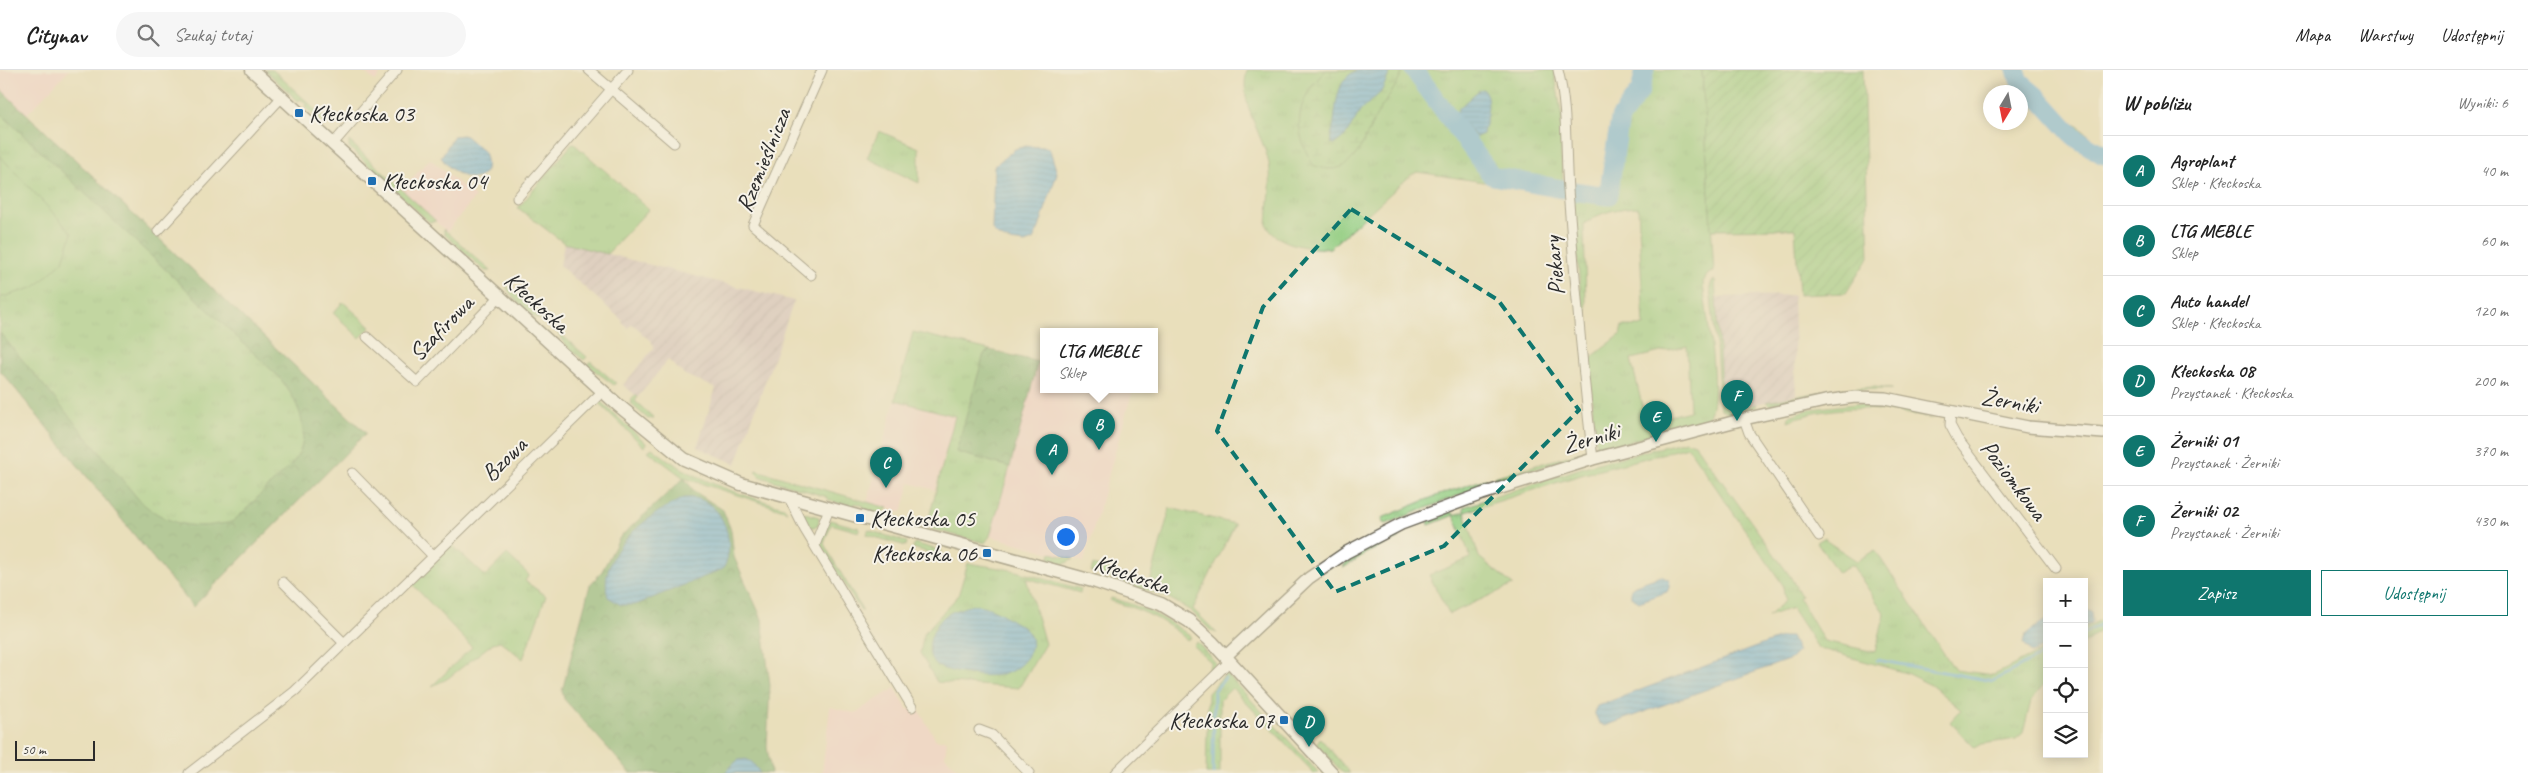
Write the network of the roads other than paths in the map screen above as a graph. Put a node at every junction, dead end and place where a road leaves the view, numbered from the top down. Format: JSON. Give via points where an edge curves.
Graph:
{"nodes":[{"id":1,"x":252,"y":70,"type":"edge"},
{"id":2,"x":397,"y":70,"type":"edge"},
{"id":3,"x":589,"y":70,"type":"edge"},
{"id":4,"x":628,"y":70,"type":"edge"},
{"id":5,"x":822,"y":70,"type":"edge"},
{"id":6,"x":1558,"y":70,"type":"edge"},
{"id":7,"x":611,"y":89,"type":"junction"},
{"id":8,"x":282,"y":97,"type":"junction"},
{"id":9,"x":674,"y":143,"type":"dead end"},
{"id":10,"x":332,"y":144,"type":"junction"},
{"id":11,"x":517,"y":198,"type":"dead end"},
{"id":12,"x":158,"y":232,"type":"dead end"},
{"id":13,"x":811,"y":275,"type":"dead end"},
{"id":14,"x":500,"y":296,"type":"junction"},
{"id":15,"x":367,"y":337,"type":"dead end"},
{"id":16,"x":603,"y":390,"type":"junction"},
{"id":17,"x":1951,"y":412,"type":"junction"},
{"id":18,"x":1744,"y":419,"type":"junction"},
{"id":19,"x":2103,"y":433,"type":"edge"},
{"id":20,"x":1593,"y":459,"type":"junction"},
{"id":21,"x":352,"y":473,"type":"dead end"},
{"id":22,"x":789,"y":498,"type":"junction"},
{"id":23,"x":829,"y":509,"type":"junction"},
{"id":24,"x":1819,"y":536,"type":"dead end"},
{"id":25,"x":816,"y":545,"type":"junction"},
{"id":26,"x":432,"y":555,"type":"junction"},
{"id":27,"x":2056,"y":569,"type":"dead end"},
{"id":28,"x":283,"y":582,"type":"dead end"},
{"id":29,"x":344,"y":643,"type":"junction"},
{"id":30,"x":1228,"y":658,"type":"junction"},
{"id":31,"x":912,"y":708,"type":"dead end"},
{"id":32,"x":979,"y":730,"type":"dead end"},
{"id":33,"x":189,"y":773,"type":"edge"},
{"id":34,"x":1029,"y":773,"type":"edge"},
{"id":35,"x":1115,"y":773,"type":"edge"},
{"id":36,"x":1332,"y":773,"type":"edge"}],
"edges":[{"from":1,"to":8,"type":"main road","name":"Kłeckoska"},
{"from":2,"to":10,"type":"street"},
{"from":3,"to":7,"type":"street"},
{"from":4,"to":7,"type":"street"},
{"from":5,"to":13,"type":"street","name":"Rzemieślnicza","via":[[753,225]]},
{"from":6,"to":20,"type":"street","name":"Piekary","via":[[1566,119],[1565,156]]},
{"from":7,"to":9,"type":"street"},
{"from":7,"to":11,"type":"street"},
{"from":8,"to":10,"type":"main road","name":"Kłeckoska"},
{"from":8,"to":12,"type":"street"},
{"from":10,"to":14,"type":"main road","name":"Kłeckoska"},
{"from":14,"to":15,"type":"street","name":"Szafirowa","via":[[417,382]]},
{"from":14,"to":16,"type":"main road","name":"Kłeckoska"},
{"from":16,"to":22,"type":"main road","name":"Kłeckoska","via":[[659,440],[692,464],[741,484]]},
{"from":16,"to":26,"type":"street","name":"Bzowa"},
{"from":17,"to":18,"type":"street","name":"Żerniki","via":[[1885,398],[1855,397],[1815,402]]},
{"from":17,"to":19,"type":"street","name":"Żerniki","via":[[2028,427]]},
{"from":17,"to":27,"type":"street","name":"Poziomkowa","via":[[1950,425],[1957,438]]},
{"from":18,"to":20,"type":"street","name":"Żerniki"},
{"from":18,"to":24,"type":"street","via":[[1749,433]]},
{"from":20,"to":30,"type":"street","name":"Żerniki","via":[[1432,511],[1347,552],[1309,578]]},
{"from":21,"to":26,"type":"street"},
{"from":22,"to":23,"type":"main road","name":"Kłeckoska"},
{"from":22,"to":25,"type":"street"},
{"from":23,"to":25,"type":"street"},
{"from":23,"to":30,"type":"main road","name":"Kłeckoska","via":[[1148,598],[1189,622]]},
{"from":25,"to":31,"type":"street"},
{"from":26,"to":29,"type":"street","name":"Bzowa"},
{"from":28,"to":29,"type":"street"},
{"from":29,"to":33,"type":"street","name":"Bzowa","via":[[295,691]]},
{"from":30,"to":35,"type":"street"},
{"from":30,"to":36,"type":"main road","name":"Kłeckoska"},
{"from":32,"to":34,"type":"street","via":[[992,735]]}]}
